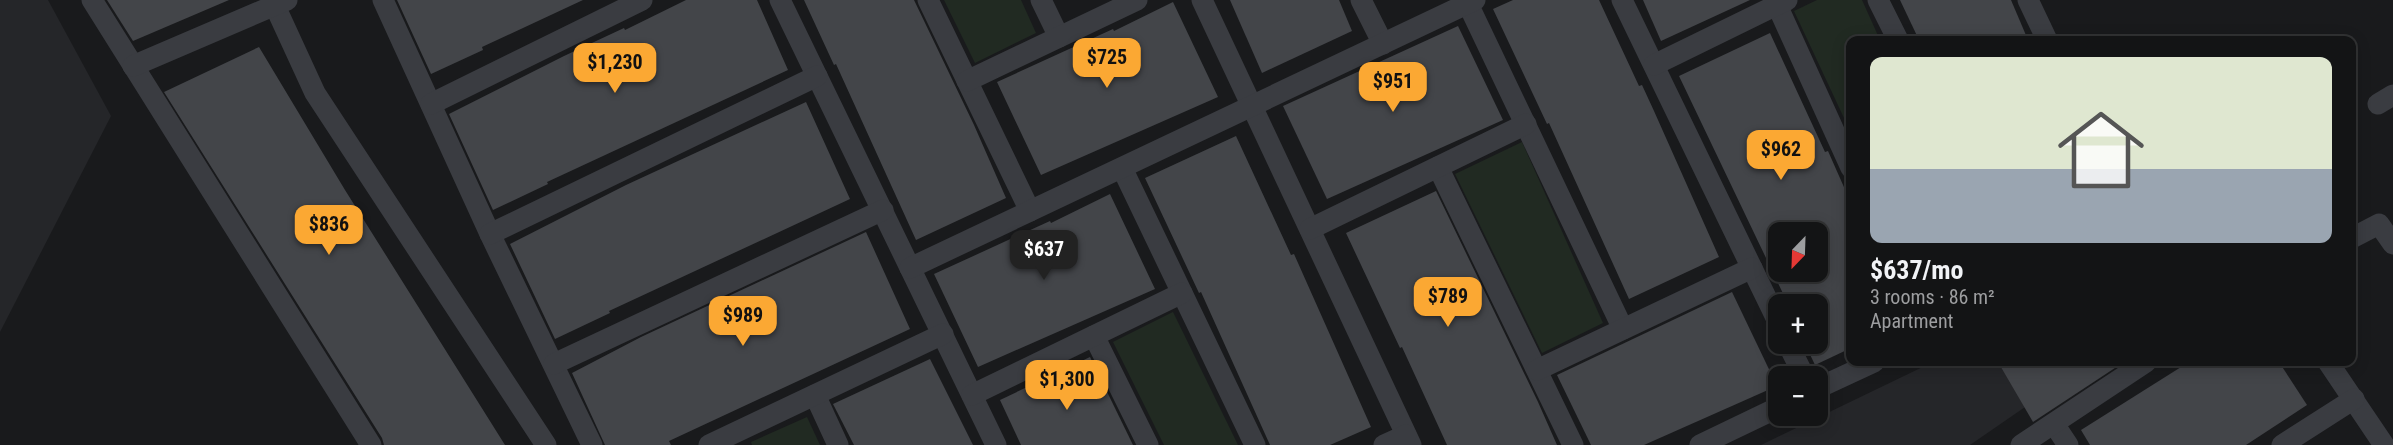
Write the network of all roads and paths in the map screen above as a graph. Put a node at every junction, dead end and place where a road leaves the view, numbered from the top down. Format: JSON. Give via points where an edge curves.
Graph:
{"nodes":[{"id":1,"x":92,"y":0,"type":"edge"},
{"id":2,"x":383,"y":0,"type":"edge"},
{"id":3,"x":642,"y":0,"type":"edge"},
{"id":4,"x":780,"y":0,"type":"edge"},
{"id":5,"x":928,"y":0,"type":"edge"},
{"id":6,"x":1041,"y":0,"type":"edge"},
{"id":7,"x":1137,"y":0,"type":"edge"},
{"id":8,"x":1202,"y":0,"type":"edge"},
{"id":9,"x":1361,"y":0,"type":"edge"},
{"id":10,"x":1622,"y":0,"type":"edge"},
{"id":11,"x":1878,"y":0,"type":"edge"},
{"id":12,"x":2028,"y":0,"type":"edge"},
{"id":13,"x":1472,"y":2,"type":"edge"},
{"id":14,"x":281,"y":3,"type":"edge"},
{"id":15,"x":1782,"y":3,"type":"edge"},
{"id":16,"x":1896,"y":36,"type":"edge"},
{"id":17,"x":2045,"y":36,"type":"edge"},
{"id":18,"x":1059,"y":37,"type":"junction"},
{"id":19,"x":1383,"y":44,"type":"junction"},
{"id":20,"x":1654,"y":65,"type":"junction"},
{"id":21,"x":133,"y":66,"type":"junction"},
{"id":22,"x":817,"y":76,"type":"junction"},
{"id":23,"x":967,"y":81,"type":"junction"},
{"id":24,"x":431,"y":104,"type":"junction"},
{"id":25,"x":1253,"y":105,"type":"junction"},
{"id":26,"x":1526,"y":124,"type":"junction"},
{"id":27,"x":1846,"y":156,"type":"edge"},
{"id":28,"x":1438,"y":167,"type":"junction"},
{"id":29,"x":1122,"y":168,"type":"junction"},
{"id":30,"x":883,"y":210,"type":"junction"},
{"id":31,"x":1030,"y":211,"type":"junction"},
{"id":32,"x":1310,"y":229,"type":"junction"},
{"id":33,"x":490,"y":234,"type":"junction"},
{"id":34,"x":2356,"y":236,"type":"edge"},
{"id":35,"x":2393,"y":244,"type":"edge"},
{"id":36,"x":1752,"y":267,"type":"junction"},
{"id":37,"x":910,"y":268,"type":"junction"},
{"id":38,"x":1182,"y":293,"type":"junction"},
{"id":39,"x":1768,"y":301,"type":"edge"},
{"id":40,"x":1623,"y":329,"type":"junction"},
{"id":41,"x":943,"y":334,"type":"junction"},
{"id":42,"x":1094,"y":336,"type":"junction"},
{"id":43,"x":554,"y":364,"type":"junction"},
{"id":44,"x":1865,"y":366,"type":"edge"},
{"id":45,"x":2140,"y":366,"type":"edge"},
{"id":46,"x":2331,"y":366,"type":"edge"},
{"id":47,"x":1537,"y":370,"type":"junction"},
{"id":48,"x":1828,"y":383,"type":"edge"},
{"id":49,"x":815,"y":395,"type":"junction"},
{"id":50,"x":972,"y":395,"type":"junction"},
{"id":51,"x":2354,"y":399,"type":"junction"},
{"id":52,"x":1768,"y":412,"type":"edge"},
{"id":53,"x":2054,"y":424,"type":"junction"},
{"id":54,"x":735,"y":439,"type":"edge"},
{"id":55,"x":1409,"y":440,"type":"edge"},
{"id":56,"x":371,"y":445,"type":"edge"},
{"id":57,"x":546,"y":445,"type":"edge"},
{"id":58,"x":592,"y":445,"type":"edge"},
{"id":59,"x":709,"y":445,"type":"edge"},
{"id":60,"x":838,"y":445,"type":"edge"},
{"id":61,"x":996,"y":445,"type":"edge"},
{"id":62,"x":1148,"y":445,"type":"edge"},
{"id":63,"x":1255,"y":445,"type":"edge"},
{"id":64,"x":1384,"y":445,"type":"edge"},
{"id":65,"x":1573,"y":445,"type":"edge"},
{"id":66,"x":1700,"y":445,"type":"edge"},
{"id":67,"x":2021,"y":445,"type":"edge"},
{"id":68,"x":2068,"y":445,"type":"edge"},
{"id":69,"x":2282,"y":445,"type":"edge"},
{"id":70,"x":2384,"y":445,"type":"edge"}],
"edges":[{"from":1,"to":21,"type":"street"},
{"from":2,"to":24,"type":"street"},
{"from":3,"to":24,"type":"street"},
{"from":4,"to":22,"type":"street"},
{"from":5,"to":23,"type":"street"},
{"from":6,"to":18,"type":"street"},
{"from":7,"to":18,"type":"street"},
{"from":8,"to":25,"type":"street"},
{"from":9,"to":19,"type":"street"},
{"from":10,"to":20,"type":"street"},
{"from":11,"to":16,"type":"street"},
{"from":12,"to":17,"type":"street"},
{"from":13,"to":19,"type":"street"},
{"from":13,"to":26,"type":"street"},
{"from":14,"to":21,"type":"street"},
{"from":14,"to":57,"type":"street","via":[[315,93]]},
{"from":15,"to":20,"type":"street"},
{"from":15,"to":27,"type":"street"},
{"from":18,"to":23,"type":"street"},
{"from":19,"to":25,"type":"street"},
{"from":20,"to":36,"type":"street"},
{"from":21,"to":56,"type":"street"},
{"from":22,"to":30,"type":"street"},
{"from":22,"to":33,"type":"street"},
{"from":23,"to":31,"type":"street"},
{"from":24,"to":33,"type":"street"},
{"from":25,"to":29,"type":"street"},
{"from":25,"to":32,"type":"street"},
{"from":26,"to":28,"type":"street"},
{"from":26,"to":40,"type":"street"},
{"from":28,"to":32,"type":"street"},
{"from":28,"to":47,"type":"street"},
{"from":29,"to":31,"type":"street"},
{"from":29,"to":38,"type":"street"},
{"from":30,"to":37,"type":"street"},
{"from":30,"to":43,"type":"street"},
{"from":31,"to":37,"type":"street"},
{"from":32,"to":55,"type":"street"},
{"from":33,"to":43,"type":"street"},
{"from":34,"to":35,"type":"street","via":[[2379,224]]},
{"from":36,"to":39,"type":"street"},
{"from":36,"to":40,"type":"street"},
{"from":37,"to":41,"type":"street"},
{"from":38,"to":42,"type":"street"},
{"from":38,"to":63,"type":"street"},
{"from":40,"to":47,"type":"street"},
{"from":41,"to":49,"type":"street"},
{"from":41,"to":50,"type":"street"},
{"from":42,"to":50,"type":"street"},
{"from":42,"to":62,"type":"street"},
{"from":43,"to":58,"type":"street"},
{"from":44,"to":48,"type":"street"},
{"from":45,"to":53,"type":"street"},
{"from":46,"to":51,"type":"street"},
{"from":47,"to":65,"type":"street"},
{"from":49,"to":54,"type":"street"},
{"from":49,"to":60,"type":"street"},
{"from":50,"to":61,"type":"street"},
{"from":51,"to":69,"type":"street"},
{"from":51,"to":70,"type":"street"},
{"from":52,"to":66,"type":"street"},
{"from":53,"to":67,"type":"street"},
{"from":53,"to":68,"type":"street"},
{"from":54,"to":59,"type":"street"},
{"from":55,"to":64,"type":"street"}]}
